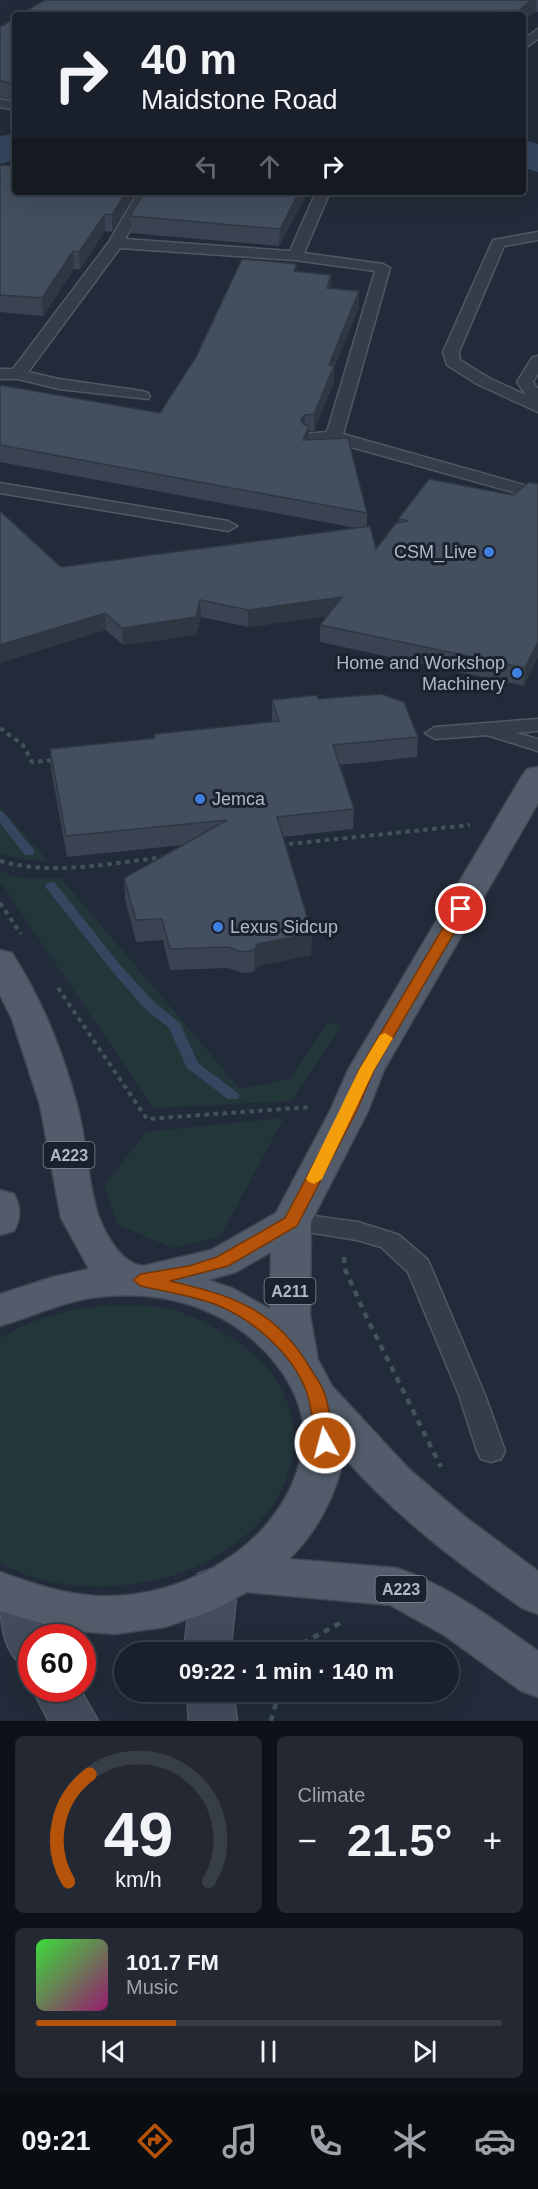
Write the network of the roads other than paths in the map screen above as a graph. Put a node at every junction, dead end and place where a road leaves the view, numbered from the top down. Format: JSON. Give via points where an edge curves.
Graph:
{"nodes":[{"id":1,"x":538,"y":33,"type":"edge"},
{"id":2,"x":526,"y":43,"type":"edge"},
{"id":3,"x":143,"y":195,"type":"edge"},
{"id":4,"x":322,"y":195,"type":"edge"},
{"id":5,"x":538,"y":236,"type":"edge"},
{"id":6,"x":116,"y":243,"type":"junction"},
{"id":7,"x":295,"y":256,"type":"junction"},
{"id":8,"x":538,"y":361,"type":"edge"},
{"id":9,"x":0,"y":374,"type":"edge"},
{"id":10,"x":18,"y":374,"type":"junction"},
{"id":11,"x":142,"y":396,"type":"dead end"},
{"id":12,"x":538,"y":401,"type":"edge"},
{"id":13,"x":538,"y":407,"type":"edge"},
{"id":14,"x":311,"y":437,"type":"edge"},
{"id":15,"x":333,"y":437,"type":"junction"},
{"id":16,"x":0,"y":488,"type":"edge"},
{"id":17,"x":538,"y":494,"type":"edge"},
{"id":18,"x":228,"y":526,"type":"dead end"},
{"id":19,"x":538,"y":725,"type":"edge"},
{"id":20,"x":483,"y":729,"type":"junction"},
{"id":21,"x":435,"y":733,"type":"dead end"},
{"id":22,"x":538,"y":745,"type":"edge"},
{"id":23,"x":538,"y":776,"type":"edge"},
{"id":24,"x":13,"y":952,"type":"edge"},
{"id":25,"x":0,"y":1204,"type":"edge"},
{"id":26,"x":0,"y":1221,"type":"edge"},
{"id":27,"x":291,"y":1222,"type":"junction"},
{"id":28,"x":134,"y":1280,"type":"junction"},
{"id":29,"x":0,"y":1311,"type":"edge"},
{"id":30,"x":306,"y":1376,"type":"junction"},
{"id":31,"x":491,"y":1451,"type":"dead end"},
{"id":32,"x":226,"y":1580,"type":"junction"},
{"id":33,"x":0,"y":1591,"type":"edge"},
{"id":34,"x":538,"y":1595,"type":"edge"},
{"id":35,"x":0,"y":1601,"type":"edge"},
{"id":36,"x":18,"y":1630,"type":"edge"},
{"id":37,"x":210,"y":1642,"type":"edge"},
{"id":38,"x":538,"y":1677,"type":"edge"},
{"id":39,"x":63,"y":1702,"type":"edge"},
{"id":40,"x":211,"y":1702,"type":"edge"},
{"id":41,"x":74,"y":1721,"type":"edge"},
{"id":42,"x":213,"y":1721,"type":"edge"}],
"edges":[{"from":1,"to":2,"type":"lane"},
{"from":3,"to":6,"type":"lane"},
{"from":4,"to":7,"type":"lane"},
{"from":5,"to":13,"type":"lane","via":[[498,243],[451,352],[453,362],[473,375]]},
{"from":6,"to":7,"type":"lane"},
{"from":6,"to":10,"type":"lane"},
{"from":7,"to":15,"type":"lane","via":[[383,268]]},
{"from":8,"to":12,"type":"lane","via":[[525,382]]},
{"from":9,"to":10,"type":"lane"},
{"from":10,"to":11,"type":"lane"},
{"from":14,"to":15,"type":"lane"},
{"from":15,"to":17,"type":"lane"},
{"from":16,"to":18,"type":"lane"},
{"from":19,"to":20,"type":"lane"},
{"from":20,"to":21,"type":"lane"},
{"from":20,"to":22,"type":"lane"},
{"from":23,"to":27,"type":"main road","number":"A211","via":[[366,1070]]},
{"from":24,"to":28,"type":"main road","number":"A223","via":[[30,1019],[59,1105],[80,1218],[106,1264]]},
{"from":25,"to":26,"type":"main road"},
{"from":27,"to":28,"type":"main road","via":[[222,1262],[189,1272]]},
{"from":27,"to":30,"type":"main road","number":"A211","via":[[290,1308]]},
{"from":27,"to":31,"type":"lane","via":[[358,1231],[390,1241],[419,1267]]},
{"from":28,"to":29,"type":"main road","via":[[110,1280],[66,1289]]},
{"from":28,"to":30,"type":"main road","via":[[199,1292],[248,1313],[278,1337]]},
{"from":30,"to":32,"type":"main road","via":[[325,1443],[315,1490],[285,1535]]},
{"from":30,"to":34,"type":"main road","via":[[350,1438],[394,1484],[474,1551]]},
{"from":32,"to":33,"type":"main road","via":[[192,1599],[157,1609],[109,1615],[63,1613],[28,1604]]},
{"from":32,"to":37,"type":"main road"},
{"from":32,"to":38,"type":"main road","number":"A223","via":[[397,1587],[460,1621]]},
{"from":35,"to":36,"type":"main road"},
{"from":39,"to":41,"type":"main road"},
{"from":40,"to":42,"type":"main road"}]}
